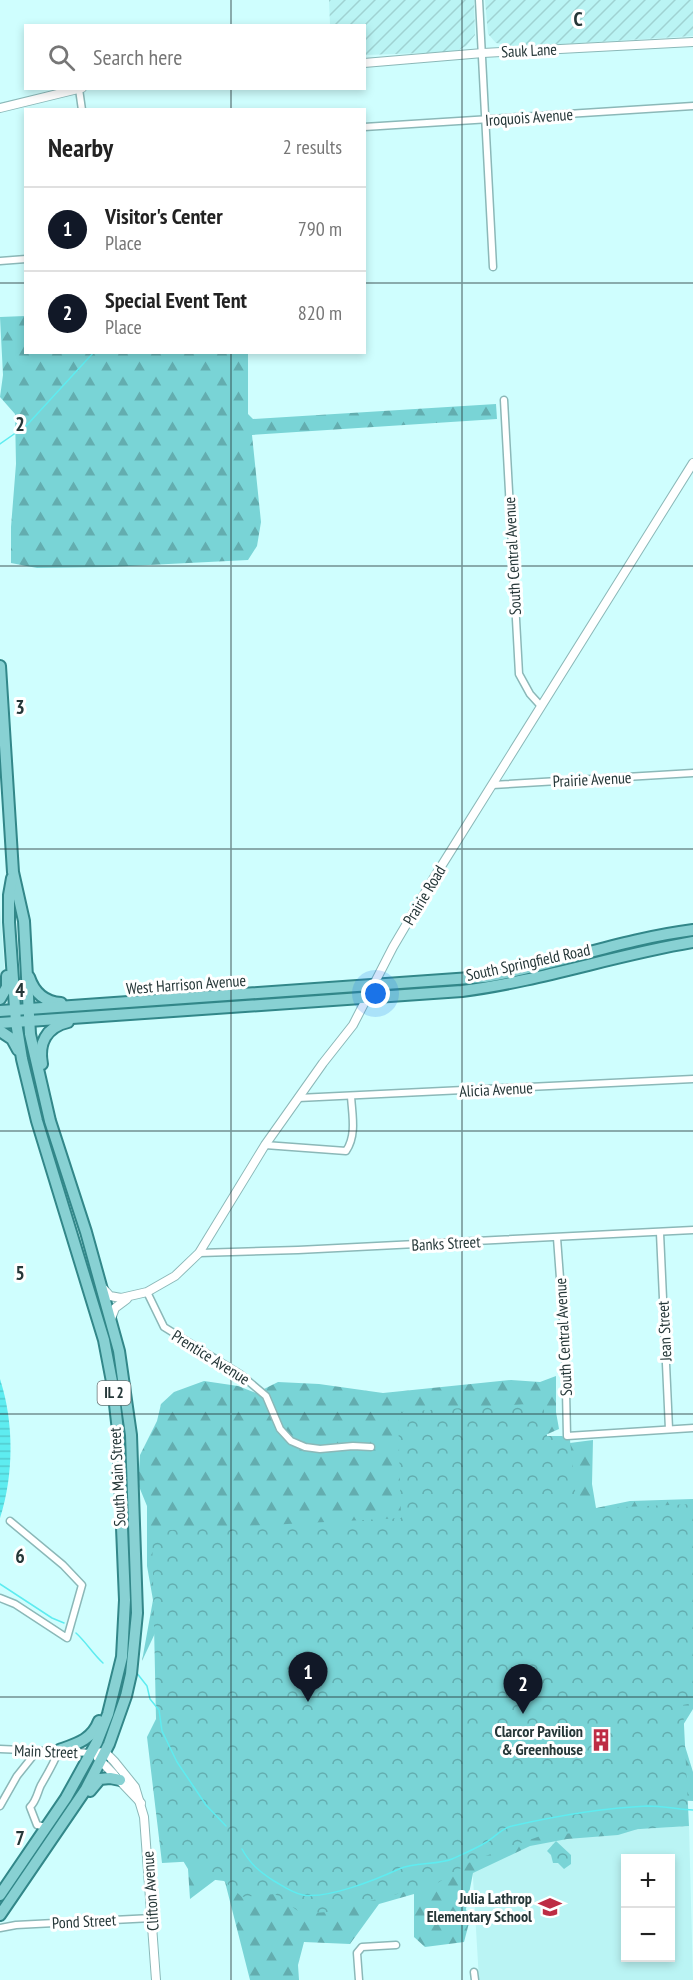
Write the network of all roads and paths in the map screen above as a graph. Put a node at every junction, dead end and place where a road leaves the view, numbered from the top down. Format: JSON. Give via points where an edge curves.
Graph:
{"nodes":[{"id":1,"x":479,"y":0,"type":"edge"},
{"id":2,"x":693,"y":42,"type":"edge"},
{"id":3,"x":483,"y":53,"type":"junction"},
{"id":4,"x":366,"y":63,"type":"edge"},
{"id":5,"x":76,"y":90,"type":"edge"},
{"id":6,"x":80,"y":90,"type":"edge"},
{"id":7,"x":693,"y":106,"type":"edge"},
{"id":8,"x":0,"y":108,"type":"edge"},
{"id":9,"x":82,"y":108,"type":"edge"},
{"id":10,"x":487,"y":120,"type":"junction"},
{"id":11,"x":366,"y":127,"type":"edge"},
{"id":12,"x":24,"y":260,"type":"edge"},
{"id":13,"x":0,"y":261,"type":"edge"},
{"id":14,"x":493,"y":267,"type":"dead end"},
{"id":15,"x":504,"y":400,"type":"dead end"},
{"id":16,"x":693,"y":463,"type":"edge"},
{"id":17,"x":0,"y":666,"type":"edge"},
{"id":18,"x":540,"y":705,"type":"junction"},
{"id":19,"x":693,"y":773,"type":"edge"},
{"id":20,"x":492,"y":785,"type":"junction"},
{"id":21,"x":13,"y":872,"type":"junction"},
{"id":22,"x":9,"y":895,"type":"junction"},
{"id":23,"x":693,"y":930,"type":"edge"},
{"id":24,"x":693,"y":942,"type":"edge"},
{"id":25,"x":26,"y":964,"type":"junction"},
{"id":26,"x":374,"y":986,"type":"junction"},
{"id":27,"x":368,"y":998,"type":"junction"},
{"id":28,"x":0,"y":999,"type":"edge"},
{"id":29,"x":169,"y":1000,"type":"junction"},
{"id":30,"x":15,"y":1010,"type":"junction"},
{"id":31,"x":0,"y":1011,"type":"edge"},
{"id":32,"x":28,"y":1015,"type":"junction"},
{"id":33,"x":94,"y":1017,"type":"junction"},
{"id":34,"x":16,"y":1022,"type":"junction"},
{"id":35,"x":0,"y":1023,"type":"edge"},
{"id":36,"x":0,"y":1031,"type":"edge"},
{"id":37,"x":22,"y":1059,"type":"junction"},
{"id":38,"x":693,"y":1079,"type":"edge"},
{"id":39,"x":351,"y":1096,"type":"junction"},
{"id":40,"x":298,"y":1098,"type":"junction"},
{"id":41,"x":56,"y":1141,"type":"junction"},
{"id":42,"x":265,"y":1144,"type":"junction"},
{"id":43,"x":693,"y":1230,"type":"edge"},
{"id":44,"x":660,"y":1233,"type":"junction"},
{"id":45,"x":557,"y":1238,"type":"junction"},
{"id":46,"x":199,"y":1253,"type":"junction"},
{"id":47,"x":102,"y":1287,"type":"junction"},
{"id":48,"x":147,"y":1292,"type":"junction"},
{"id":49,"x":128,"y":1298,"type":"junction"},
{"id":50,"x":111,"y":1320,"type":"junction"},
{"id":51,"x":693,"y":1428,"type":"edge"},
{"id":52,"x":669,"y":1429,"type":"junction"},
{"id":53,"x":371,"y":1447,"type":"dead end"},
{"id":54,"x":10,"y":1521,"type":"dead end"},
{"id":55,"x":0,"y":1598,"type":"edge"},
{"id":56,"x":124,"y":1619,"type":"junction"},
{"id":57,"x":0,"y":1749,"type":"edge"},
{"id":58,"x":59,"y":1750,"type":"junction"},
{"id":59,"x":37,"y":1751,"type":"junction"},
{"id":60,"x":99,"y":1755,"type":"junction"},
{"id":61,"x":120,"y":1780,"type":"junction"},
{"id":62,"x":141,"y":1803,"type":"junction"},
{"id":63,"x":0,"y":1806,"type":"edge"},
{"id":64,"x":65,"y":1820,"type":"junction"},
{"id":65,"x":46,"y":1827,"type":"junction"},
{"id":66,"x":0,"y":1894,"type":"edge"},
{"id":67,"x":2,"y":1912,"type":"edge"},
{"id":68,"x":152,"y":1918,"type":"junction"},
{"id":69,"x":16,"y":1924,"type":"junction"},
{"id":70,"x":0,"y":1928,"type":"edge"},
{"id":71,"x":396,"y":1945,"type":"dead end"},
{"id":72,"x":474,"y":1972,"type":"dead end"},
{"id":73,"x":156,"y":1980,"type":"edge"},
{"id":74,"x":359,"y":1980,"type":"edge"},
{"id":75,"x":474,"y":1980,"type":"edge"}],
"edges":[{"from":1,"to":3,"type":"street"},
{"from":2,"to":3,"type":"street","name":"Sauk Lane"},
{"from":3,"to":4,"type":"street","name":"Sauk Lane"},
{"from":3,"to":10,"type":"street"},
{"from":5,"to":8,"type":"street"},
{"from":6,"to":9,"type":"street"},
{"from":7,"to":10,"type":"street","name":"Iroquois Avenue"},
{"from":10,"to":11,"type":"street","name":"Iroquois Avenue"},
{"from":10,"to":14,"type":"street"},
{"from":12,"to":13,"type":"street"},
{"from":15,"to":18,"type":"street","name":"South Central Avenue","via":[[519,674]]},
{"from":16,"to":18,"type":"street","name":"Prairie Road"},
{"from":17,"to":21,"type":"main road","name":"South Main Street","number":"IL 2"},
{"from":18,"to":20,"type":"street","name":"Prairie Road"},
{"from":19,"to":20,"type":"street","name":"Prairie Avenue"},
{"from":20,"to":26,"type":"street","name":"Prairie Road","via":[[399,937]]},
{"from":21,"to":22,"type":"main road","name":"South Main Street","number":"IL 2"},
{"from":21,"to":25,"type":"main road","name":"South Main Street","number":"IL 2","via":[[22,906]]},
{"from":22,"to":28,"type":"main road","via":[[4,920],[7,987]]},
{"from":22,"to":30,"type":"main road","name":"South Main Street","number":"IL 2"},
{"from":23,"to":26,"type":"main road","name":"South Springfield Road","via":[[636,939],[494,975]]},
{"from":24,"to":27,"type":"main road","name":"South Springfield Road","via":[[486,988]]},
{"from":25,"to":29,"type":"main road","via":[[32,986],[43,998],[55,1003]]},
{"from":25,"to":32,"type":"main road","name":"South Main Street","number":"IL 2"},
{"from":26,"to":27,"type":"street","name":"Prairie Road"},
{"from":26,"to":29,"type":"main road","name":"West Harrison Avenue"},
{"from":27,"to":33,"type":"main road","name":"West Harrison Avenue"},
{"from":27,"to":40,"type":"street","name":"Prairie Road","via":[[353,1025]]},
{"from":29,"to":32,"type":"main road","name":"West Harrison Avenue"},
{"from":30,"to":31,"type":"main road","name":"West Harrison Avenue"},
{"from":30,"to":32,"type":"main road","name":"West Harrison Avenue"},
{"from":30,"to":34,"type":"main road","name":"South Main Street","number":"IL 2"},
{"from":32,"to":33,"type":"main road","name":"West Harrison Avenue"},
{"from":32,"to":34,"type":"main road","name":"West Harrison Avenue"},
{"from":32,"to":41,"type":"main road","name":"South Main Street","number":"IL 2","via":[[41,1090]]},
{"from":33,"to":41,"type":"main road","via":[[57,1025],[42,1043],[40,1056]]},
{"from":34,"to":35,"type":"main road","name":"West Harrison Avenue"},
{"from":34,"to":37,"type":"main road","name":"South Main Street","number":"IL 2"},
{"from":36,"to":37,"type":"main road","via":[[12,1039]]},
{"from":37,"to":56,"type":"main road","name":"South Main Street","number":"IL 2","via":[[34,1112],[109,1363],[118,1431]]},
{"from":38,"to":39,"type":"street","name":"Alicia Avenue"},
{"from":39,"to":40,"type":"street","name":"Alicia Avenue"},
{"from":39,"to":42,"type":"street","via":[[354,1129],[346,1151]]},
{"from":40,"to":42,"type":"street","name":"Prairie Road"},
{"from":41,"to":47,"type":"main road","name":"South Main Street","number":"IL 2"},
{"from":42,"to":46,"type":"street","name":"Prairie Road"},
{"from":43,"to":44,"type":"street","name":"Banks Street"},
{"from":44,"to":45,"type":"street","name":"Banks Street"},
{"from":44,"to":52,"type":"street","name":"Jean Street"},
{"from":45,"to":46,"type":"street","name":"Banks Street"},
{"from":45,"to":52,"type":"street","name":"South Central Avenue","via":[[567,1436]]},
{"from":46,"to":48,"type":"street","name":"Prairie Road","via":[[175,1276]]},
{"from":47,"to":49,"type":"street","via":[[111,1296]]},
{"from":47,"to":50,"type":"main road","name":"South Main Street","number":"IL 2"},
{"from":48,"to":49,"type":"street","name":"Prairie Road"},
{"from":48,"to":53,"type":"street","name":"Prentice Avenue","via":[[164,1327],[240,1374],[266,1395],[280,1429],[291,1441],[320,1449]]},
{"from":49,"to":50,"type":"street","via":[[115,1308]]},
{"from":50,"to":60,"type":"main road","name":"South Main Street","number":"IL 2","via":[[131,1435],[137,1613],[131,1674],[115,1730]]},
{"from":51,"to":52,"type":"street"},
{"from":54,"to":55,"type":"street","via":[[82,1585],[67,1638]]},
{"from":56,"to":58,"type":"main road","via":[[97,1726],[82,1741]]},
{"from":56,"to":60,"type":"main road","name":"South Main Street","number":"IL 2","via":[[122,1657]]},
{"from":57,"to":59,"type":"street","name":"Main Street"},
{"from":58,"to":59,"type":"street","name":"Main Street"},
{"from":58,"to":60,"type":"street","name":"Main Street"},
{"from":58,"to":65,"type":"street","via":[[30,1807],[37,1825]]},
{"from":59,"to":63,"type":"street","via":[[16,1776]]},
{"from":60,"to":61,"type":"street"},
{"from":60,"to":62,"type":"street","name":"Clifton Avenue","via":[[131,1781]]},
{"from":60,"to":64,"type":"main road","name":"South Main Street","number":"IL 2","via":[[86,1789]]},
{"from":60,"to":65,"type":"main road","name":"South Main Street","number":"IL 2"},
{"from":61,"to":62,"type":"street"},
{"from":61,"to":64,"type":"main road","via":[[100,1779]]},
{"from":62,"to":68,"type":"street","name":"Clifton Avenue"},
{"from":64,"to":67,"type":"main road","name":"South Main Street","number":"IL 2"},
{"from":65,"to":66,"type":"main road","name":"South Main Street","number":"IL 2"},
{"from":67,"to":69,"type":"street"},
{"from":68,"to":69,"type":"street","name":"Pond Street"},
{"from":68,"to":73,"type":"street","name":"Clifton Avenue"},
{"from":69,"to":70,"type":"street","name":"Pond Street"},
{"from":71,"to":74,"type":"street","via":[[362,1947],[357,1953]]},
{"from":72,"to":75,"type":"street"}]}
